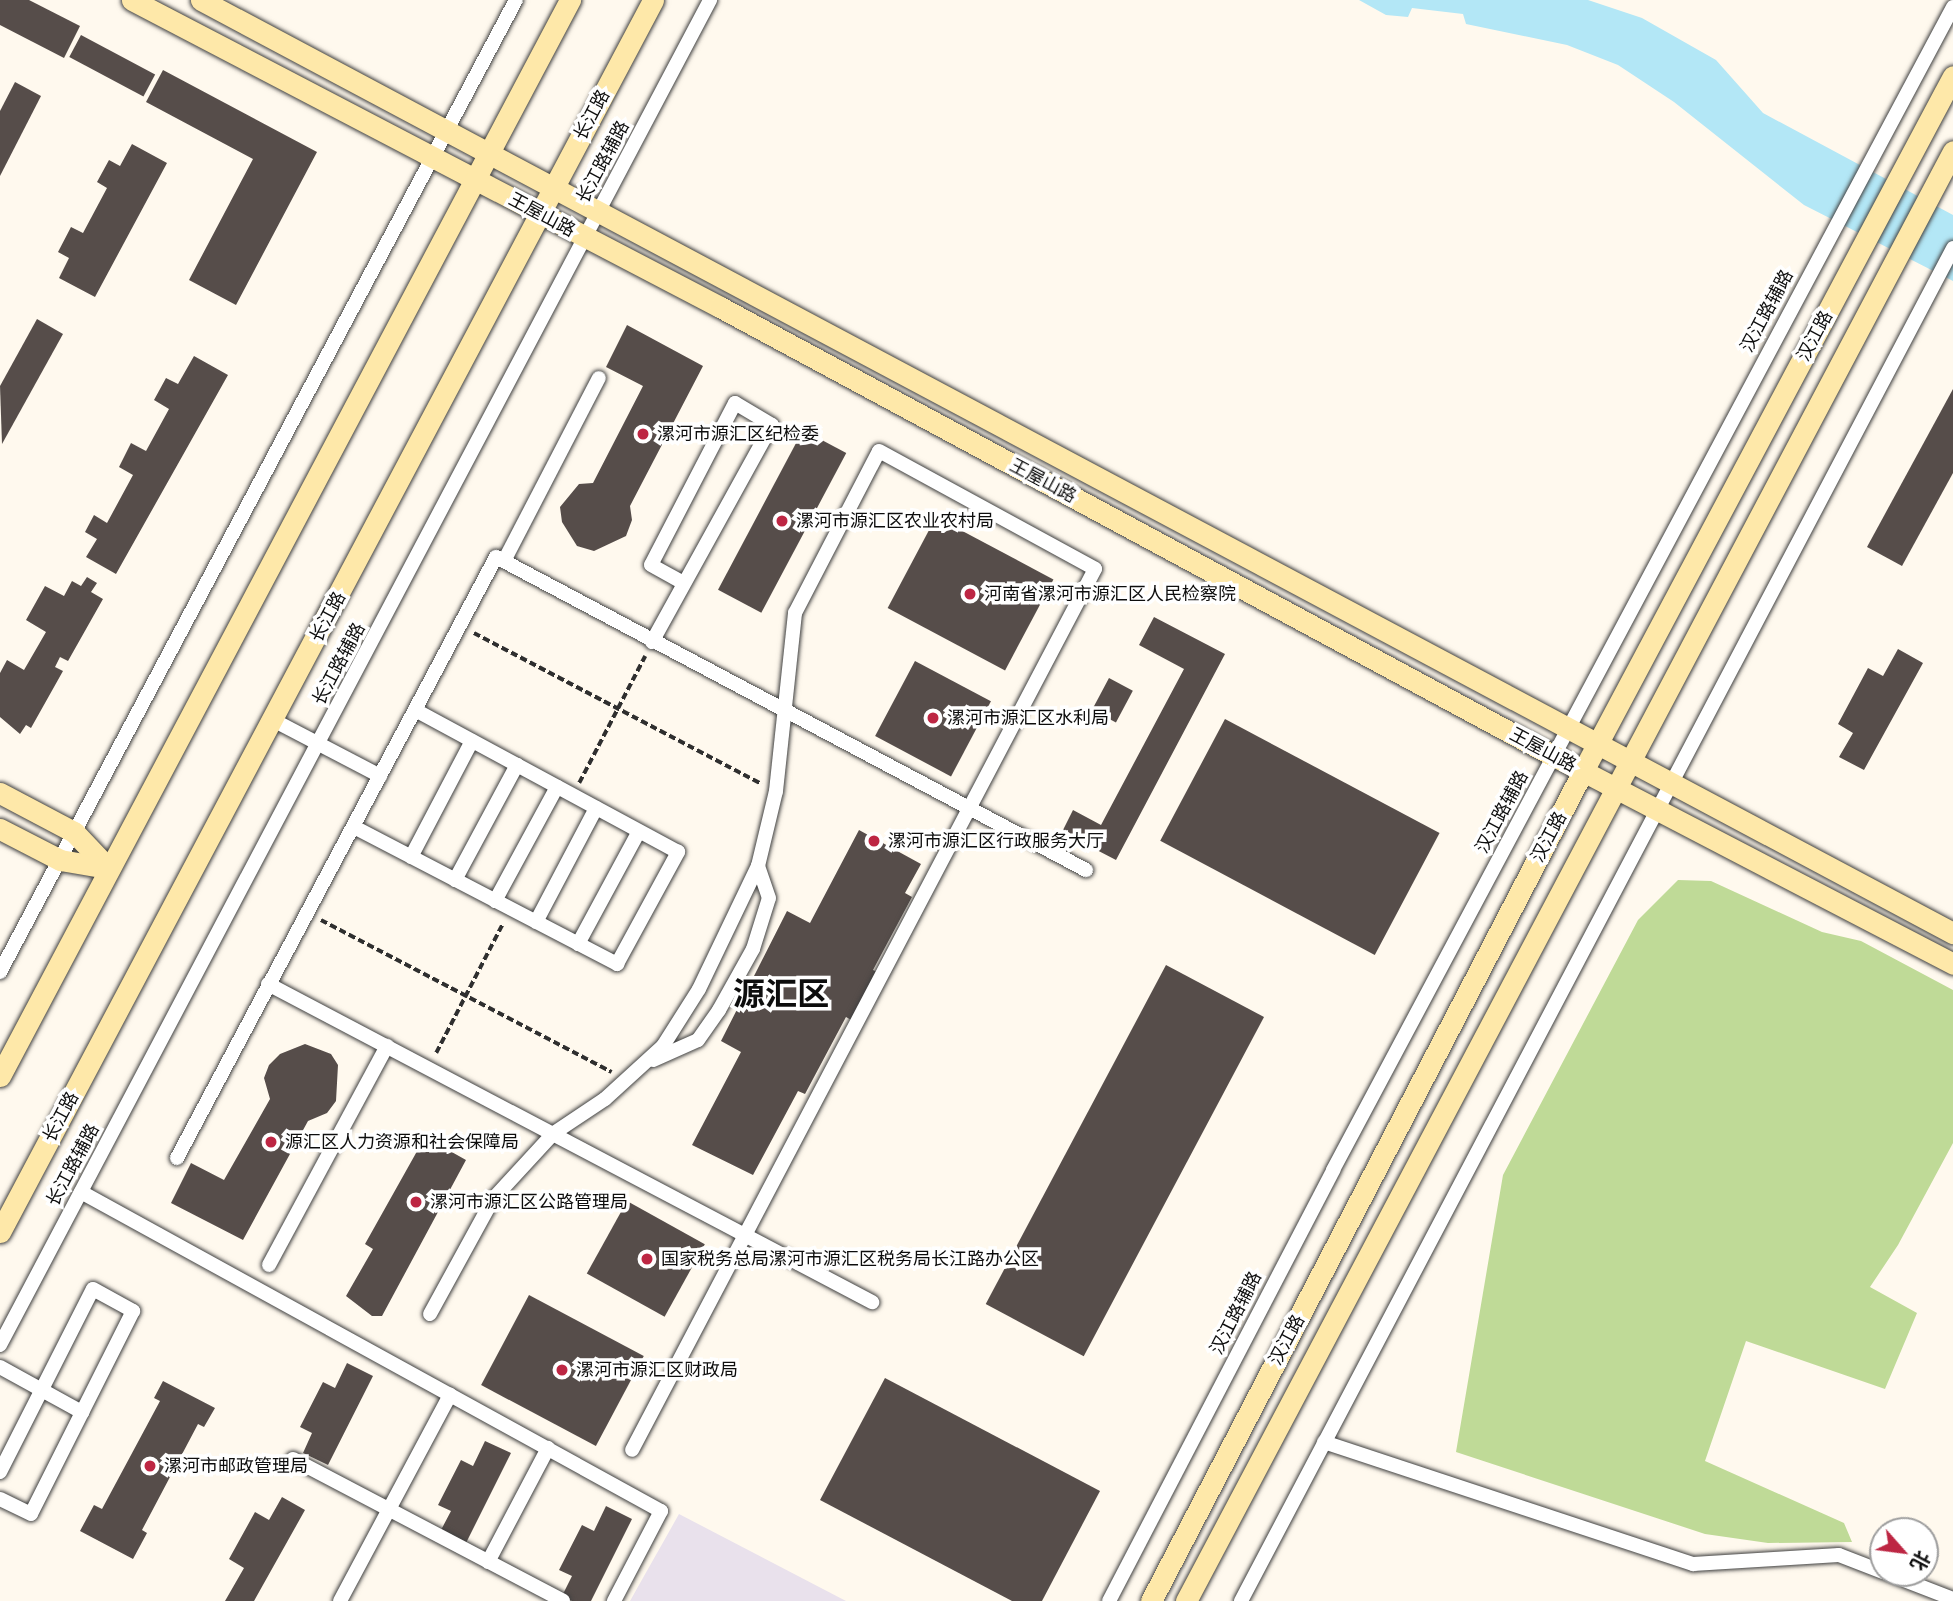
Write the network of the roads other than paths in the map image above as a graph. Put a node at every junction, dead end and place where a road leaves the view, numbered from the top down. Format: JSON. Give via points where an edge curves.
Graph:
{"nodes":[{"id":1,"x":132,"y":0,"type":"edge"},
{"id":2,"x":201,"y":0,"type":"edge"},
{"id":3,"x":516,"y":0,"type":"edge"},
{"id":4,"x":570,"y":0,"type":"edge"},
{"id":5,"x":653,"y":0,"type":"edge"},
{"id":6,"x":710,"y":0,"type":"edge"},
{"id":7,"x":1953,"y":7,"type":"edge"},
{"id":8,"x":1953,"y":76,"type":"edge"},
{"id":9,"x":447,"y":132,"type":"junction"},
{"id":10,"x":1953,"y":151,"type":"edge"},
{"id":11,"x":489,"y":155,"type":"junction"},
{"id":12,"x":433,"y":159,"type":"junction"},
{"id":13,"x":476,"y":180,"type":"junction"},
{"id":14,"x":553,"y":189,"type":"junction"},
{"id":15,"x":598,"y":213,"type":"junction"},
{"id":16,"x":540,"y":214,"type":"junction"},
{"id":17,"x":585,"y":238,"type":"junction"},
{"id":18,"x":1953,"y":248,"type":"edge"},
{"id":19,"x":599,"y":378,"type":"dead end"},
{"id":20,"x":504,"y":561,"type":"junction"},
{"id":21,"x":683,"y":583,"type":"junction"},
{"id":22,"x":652,"y":642,"type":"junction"},
{"id":23,"x":415,"y":710,"type":"junction"},
{"id":24,"x":787,"y":713,"type":"junction"},
{"id":25,"x":273,"y":720,"type":"junction"},
{"id":26,"x":1569,"y":728,"type":"junction"},
{"id":27,"x":472,"y":741,"type":"junction"},
{"id":28,"x":318,"y":744,"type":"junction"},
{"id":29,"x":1597,"y":744,"type":"junction"},
{"id":30,"x":1554,"y":756,"type":"junction"},
{"id":31,"x":1628,"y":761,"type":"junction"},
{"id":32,"x":517,"y":765,"type":"junction"},
{"id":33,"x":1583,"y":771,"type":"junction"},
{"id":34,"x":380,"y":776,"type":"junction"},
{"id":35,"x":1670,"y":783,"type":"junction"},
{"id":36,"x":557,"y":787,"type":"junction"},
{"id":37,"x":1613,"y":787,"type":"junction"},
{"id":38,"x":0,"y":793,"type":"edge"},
{"id":39,"x":596,"y":808,"type":"junction"},
{"id":40,"x":968,"y":809,"type":"junction"},
{"id":41,"x":1656,"y":810,"type":"junction"},
{"id":42,"x":354,"y":827,"type":"junction"},
{"id":43,"x":0,"y":828,"type":"edge"},
{"id":44,"x":639,"y":831,"type":"junction"},
{"id":45,"x":74,"y":832,"type":"junction"},
{"id":46,"x":411,"y":857,"type":"junction"},
{"id":47,"x":60,"y":860,"type":"junction"},
{"id":48,"x":758,"y":866,"type":"junction"},
{"id":49,"x":108,"y":868,"type":"junction"},
{"id":50,"x":1086,"y":870,"type":"dead end"},
{"id":51,"x":455,"y":880,"type":"junction"},
{"id":52,"x":495,"y":901,"type":"junction"},
{"id":53,"x":536,"y":922,"type":"junction"},
{"id":54,"x":1953,"y":933,"type":"edge"},
{"id":55,"x":578,"y":944,"type":"junction"},
{"id":56,"x":1953,"y":964,"type":"edge"},
{"id":57,"x":0,"y":972,"type":"edge"},
{"id":58,"x":268,"y":984,"type":"junction"},
{"id":59,"x":387,"y":1046,"type":"junction"},
{"id":60,"x":644,"y":1064,"type":"junction"},
{"id":61,"x":0,"y":1076,"type":"edge"},
{"id":62,"x":554,"y":1133,"type":"junction"},
{"id":63,"x":177,"y":1158,"type":"dead end"},
{"id":64,"x":80,"y":1192,"type":"junction"},
{"id":65,"x":0,"y":1232,"type":"edge"},
{"id":66,"x":742,"y":1234,"type":"junction"},
{"id":67,"x":269,"y":1265,"type":"dead end"},
{"id":68,"x":872,"y":1302,"type":"dead end"},
{"id":69,"x":430,"y":1314,"type":"dead end"},
{"id":70,"x":0,"y":1345,"type":"edge"},
{"id":71,"x":0,"y":1367,"type":"edge"},
{"id":72,"x":42,"y":1391,"type":"junction"},
{"id":73,"x":450,"y":1395,"type":"junction"},
{"id":74,"x":82,"y":1412,"type":"junction"},
{"id":75,"x":1324,"y":1442,"type":"junction"},
{"id":76,"x":548,"y":1448,"type":"junction"},
{"id":77,"x":632,"y":1450,"type":"dead end"},
{"id":78,"x":293,"y":1459,"type":"dead end"},
{"id":79,"x":0,"y":1472,"type":"edge"},
{"id":80,"x":0,"y":1499,"type":"edge"},
{"id":81,"x":389,"y":1510,"type":"junction"},
{"id":82,"x":488,"y":1562,"type":"junction"},
{"id":83,"x":1869,"y":1566,"type":"edge"},
{"id":84,"x":1922,"y":1587,"type":"edge"},
{"id":85,"x":1953,"y":1599,"type":"edge"},
{"id":86,"x":340,"y":1601,"type":"edge"},
{"id":87,"x":563,"y":1601,"type":"edge"},
{"id":88,"x":614,"y":1601,"type":"edge"},
{"id":89,"x":1109,"y":1601,"type":"edge"},
{"id":90,"x":1151,"y":1601,"type":"edge"},
{"id":91,"x":1186,"y":1601,"type":"edge"},
{"id":92,"x":1241,"y":1601,"type":"edge"}],
"edges":[{"from":1,"to":12,"type":"street","name":"王屋山路"},
{"from":2,"to":9,"type":"street","name":"王屋山路"},
{"from":3,"to":9,"type":"street"},
{"from":4,"to":11,"type":"street"},
{"from":5,"to":14,"type":"street","name":"长江路"},
{"from":6,"to":15,"type":"street","name":"长江路辅路"},
{"from":7,"to":26,"type":"street","name":"汉江路辅路"},
{"from":8,"to":29,"type":"street","name":"汉江路"},
{"from":9,"to":11,"type":"street","name":"王屋山路"},
{"from":9,"to":12,"type":"street"},
{"from":10,"to":31,"type":"street","name":"汉江路"},
{"from":11,"to":13,"type":"street"},
{"from":11,"to":14,"type":"street","name":"王屋山路"},
{"from":12,"to":13,"type":"street","name":"王屋山路"},
{"from":12,"to":45,"type":"street"},
{"from":13,"to":16,"type":"street","name":"王屋山路"},
{"from":13,"to":49,"type":"street"},
{"from":14,"to":15,"type":"street","name":"王屋山路"},
{"from":14,"to":16,"type":"street","name":"长江路"},
{"from":15,"to":17,"type":"street","name":"长江路辅路"},
{"from":15,"to":26,"type":"street","name":"王屋山路"},
{"from":16,"to":17,"type":"street","name":"王屋山路"},
{"from":16,"to":25,"type":"street","name":"长江路"},
{"from":17,"to":28,"type":"street","name":"长江路辅路"},
{"from":17,"to":30,"type":"street","name":"王屋山路"},
{"from":18,"to":35,"type":"street"},
{"from":19,"to":20,"type":"street"},
{"from":20,"to":22,"type":"street"},
{"from":20,"to":23,"type":"street","via":[[496,557]]},
{"from":21,"to":21,"type":"street","via":[[772,425],[735,402],[651,565]]},
{"from":21,"to":22,"type":"street"},
{"from":22,"to":24,"type":"street"},
{"from":23,"to":27,"type":"street"},
{"from":23,"to":34,"type":"street"},
{"from":24,"to":40,"type":"street"},
{"from":24,"to":40,"type":"street","via":[[795,613],[879,451],[1095,569]]},
{"from":24,"to":48,"type":"street","via":[[776,791]]},
{"from":25,"to":28,"type":"street"},
{"from":25,"to":65,"type":"street","name":"长江路"},
{"from":26,"to":29,"type":"street","name":"王屋山路"},
{"from":26,"to":30,"type":"street","name":"汉江路辅路"},
{"from":27,"to":32,"type":"street"},
{"from":27,"to":46,"type":"street"},
{"from":28,"to":34,"type":"street"},
{"from":28,"to":64,"type":"street","name":"长江路辅路"},
{"from":29,"to":31,"type":"street","name":"王屋山路"},
{"from":29,"to":33,"type":"street","name":"汉江路"},
{"from":30,"to":33,"type":"street","name":"王屋山路"},
{"from":30,"to":89,"type":"street","name":"汉江路辅路"},
{"from":31,"to":35,"type":"street","name":"王屋山路"},
{"from":31,"to":37,"type":"street","name":"汉江路"},
{"from":32,"to":36,"type":"street"},
{"from":32,"to":51,"type":"street"},
{"from":33,"to":37,"type":"street","name":"王屋山路"},
{"from":33,"to":90,"type":"street","name":"汉江路"},
{"from":34,"to":42,"type":"street"},
{"from":35,"to":41,"type":"street"},
{"from":35,"to":54,"type":"street","name":"王屋山路"},
{"from":36,"to":39,"type":"street"},
{"from":36,"to":52,"type":"street"},
{"from":37,"to":41,"type":"street","name":"王屋山路"},
{"from":37,"to":91,"type":"street","name":"汉江路"},
{"from":38,"to":45,"type":"street"},
{"from":39,"to":44,"type":"street"},
{"from":39,"to":53,"type":"street"},
{"from":40,"to":50,"type":"street"},
{"from":40,"to":66,"type":"street"},
{"from":41,"to":56,"type":"street","name":"王屋山路"},
{"from":41,"to":75,"type":"street"},
{"from":42,"to":46,"type":"street"},
{"from":42,"to":58,"type":"street"},
{"from":43,"to":47,"type":"street"},
{"from":44,"to":55,"type":"street"},
{"from":44,"to":55,"type":"street","via":[[678,852],[617,964]]},
{"from":45,"to":47,"type":"street"},
{"from":45,"to":49,"type":"street"},
{"from":46,"to":51,"type":"street"},
{"from":47,"to":49,"type":"street"},
{"from":47,"to":57,"type":"street"},
{"from":48,"to":60,"type":"street","via":[[699,989],[663,1046]]},
{"from":48,"to":60,"type":"street","via":[[769,898],[753,949],[719,1010],[698,1040]]},
{"from":49,"to":61,"type":"street"},
{"from":51,"to":52,"type":"street"},
{"from":52,"to":53,"type":"street"},
{"from":53,"to":55,"type":"street"},
{"from":58,"to":59,"type":"street"},
{"from":58,"to":63,"type":"street"},
{"from":59,"to":62,"type":"street"},
{"from":59,"to":67,"type":"street"},
{"from":60,"to":62,"type":"street"},
{"from":62,"to":66,"type":"street"},
{"from":62,"to":69,"type":"street","via":[[493,1199]]},
{"from":64,"to":70,"type":"street","name":"长江路辅路"},
{"from":64,"to":73,"type":"street"},
{"from":66,"to":68,"type":"street"},
{"from":66,"to":77,"type":"street"},
{"from":71,"to":72,"type":"street"},
{"from":72,"to":74,"type":"street"},
{"from":72,"to":74,"type":"street","via":[[93,1289],[133,1311]]},
{"from":72,"to":79,"type":"street"},
{"from":73,"to":76,"type":"street"},
{"from":73,"to":81,"type":"street"},
{"from":74,"to":80,"type":"street","via":[[31,1514]]},
{"from":75,"to":83,"type":"street","via":[[1693,1564],[1839,1555]]},
{"from":75,"to":92,"type":"street"},
{"from":76,"to":82,"type":"street"},
{"from":76,"to":88,"type":"street","via":[[661,1510]]},
{"from":78,"to":81,"type":"street"},
{"from":81,"to":82,"type":"street"},
{"from":81,"to":86,"type":"street"},
{"from":82,"to":87,"type":"street"},
{"from":84,"to":85,"type":"street"}]}
